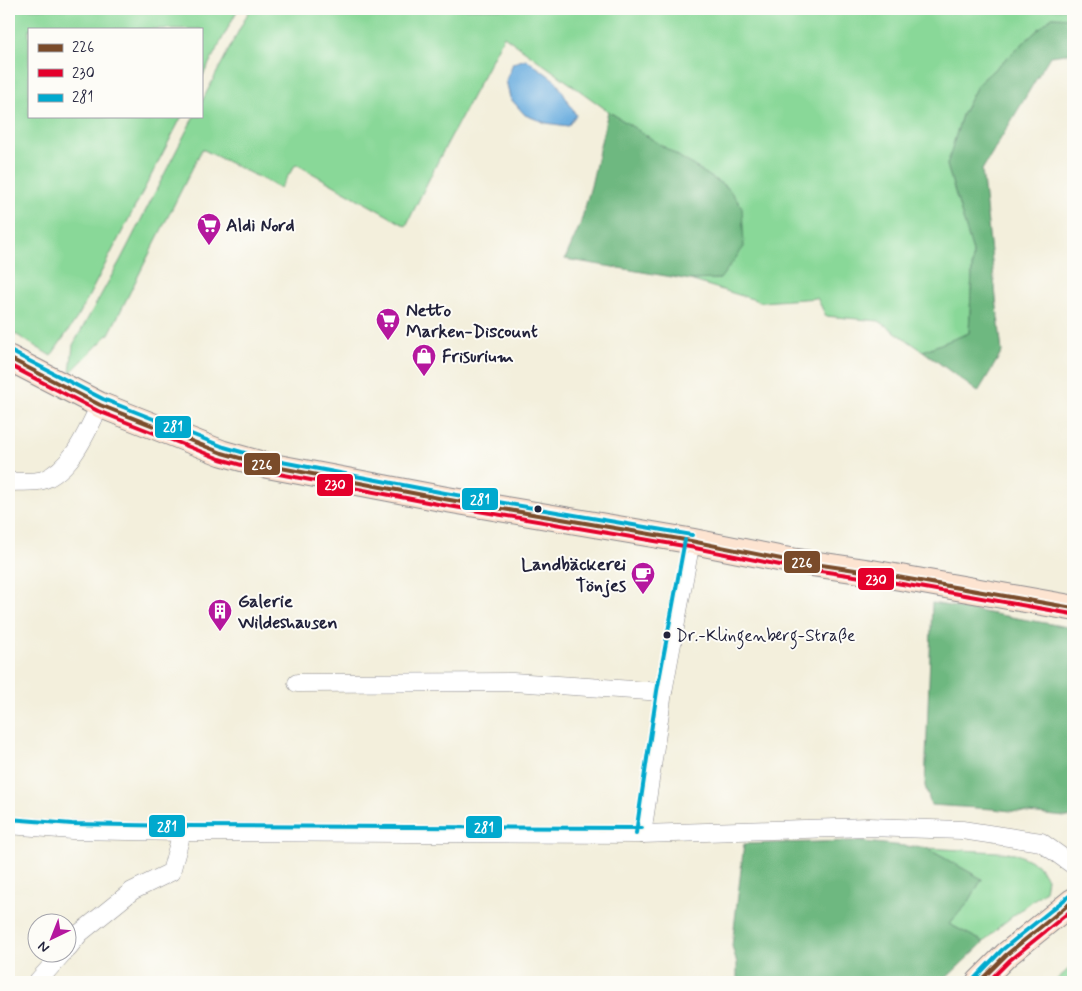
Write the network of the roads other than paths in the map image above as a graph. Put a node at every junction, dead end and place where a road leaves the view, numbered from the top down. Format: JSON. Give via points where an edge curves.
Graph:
{"nodes":[{"id":1,"x":9,"y":358,"type":"edge"},
{"id":2,"x":100,"y":405,"type":"junction"},
{"id":3,"x":9,"y":482,"type":"edge"},
{"id":4,"x":691,"y":542,"type":"junction"},
{"id":5,"x":1073,"y":608,"type":"edge"},
{"id":6,"x":297,"y":683,"type":"dead end"},
{"id":7,"x":663,"y":692,"type":"junction"},
{"id":8,"x":9,"y":825,"type":"edge"},
{"id":9,"x":182,"y":832,"type":"junction"},
{"id":10,"x":642,"y":834,"type":"junction"},
{"id":11,"x":1073,"y":864,"type":"edge"},
{"id":12,"x":1073,"y":901,"type":"edge"},
{"id":13,"x":78,"y":935,"type":"edge"},
{"id":14,"x":53,"y":964,"type":"edge"},
{"id":15,"x":38,"y":982,"type":"edge"},
{"id":16,"x":978,"y":982,"type":"edge"}],
"edges":[{"from":1,"to":2,"type":"main road"},
{"from":2,"to":3,"type":"street","via":[[64,468],[42,480]]},
{"from":2,"to":4,"type":"main road","via":[[213,450],[265,465]]},
{"from":4,"to":5,"type":"main road"},
{"from":4,"to":7,"type":"street"},
{"from":6,"to":7,"type":"street","via":[[514,682]]},
{"from":7,"to":10,"type":"street"},
{"from":8,"to":9,"type":"street"},
{"from":9,"to":10,"type":"street"},
{"from":9,"to":13,"type":"street","via":[[171,872],[132,891]]},
{"from":10,"to":11,"type":"street","via":[[868,828],[962,830],[1041,842]]},
{"from":12,"to":16,"type":"main road"},
{"from":14,"to":15,"type":"street"}]}
